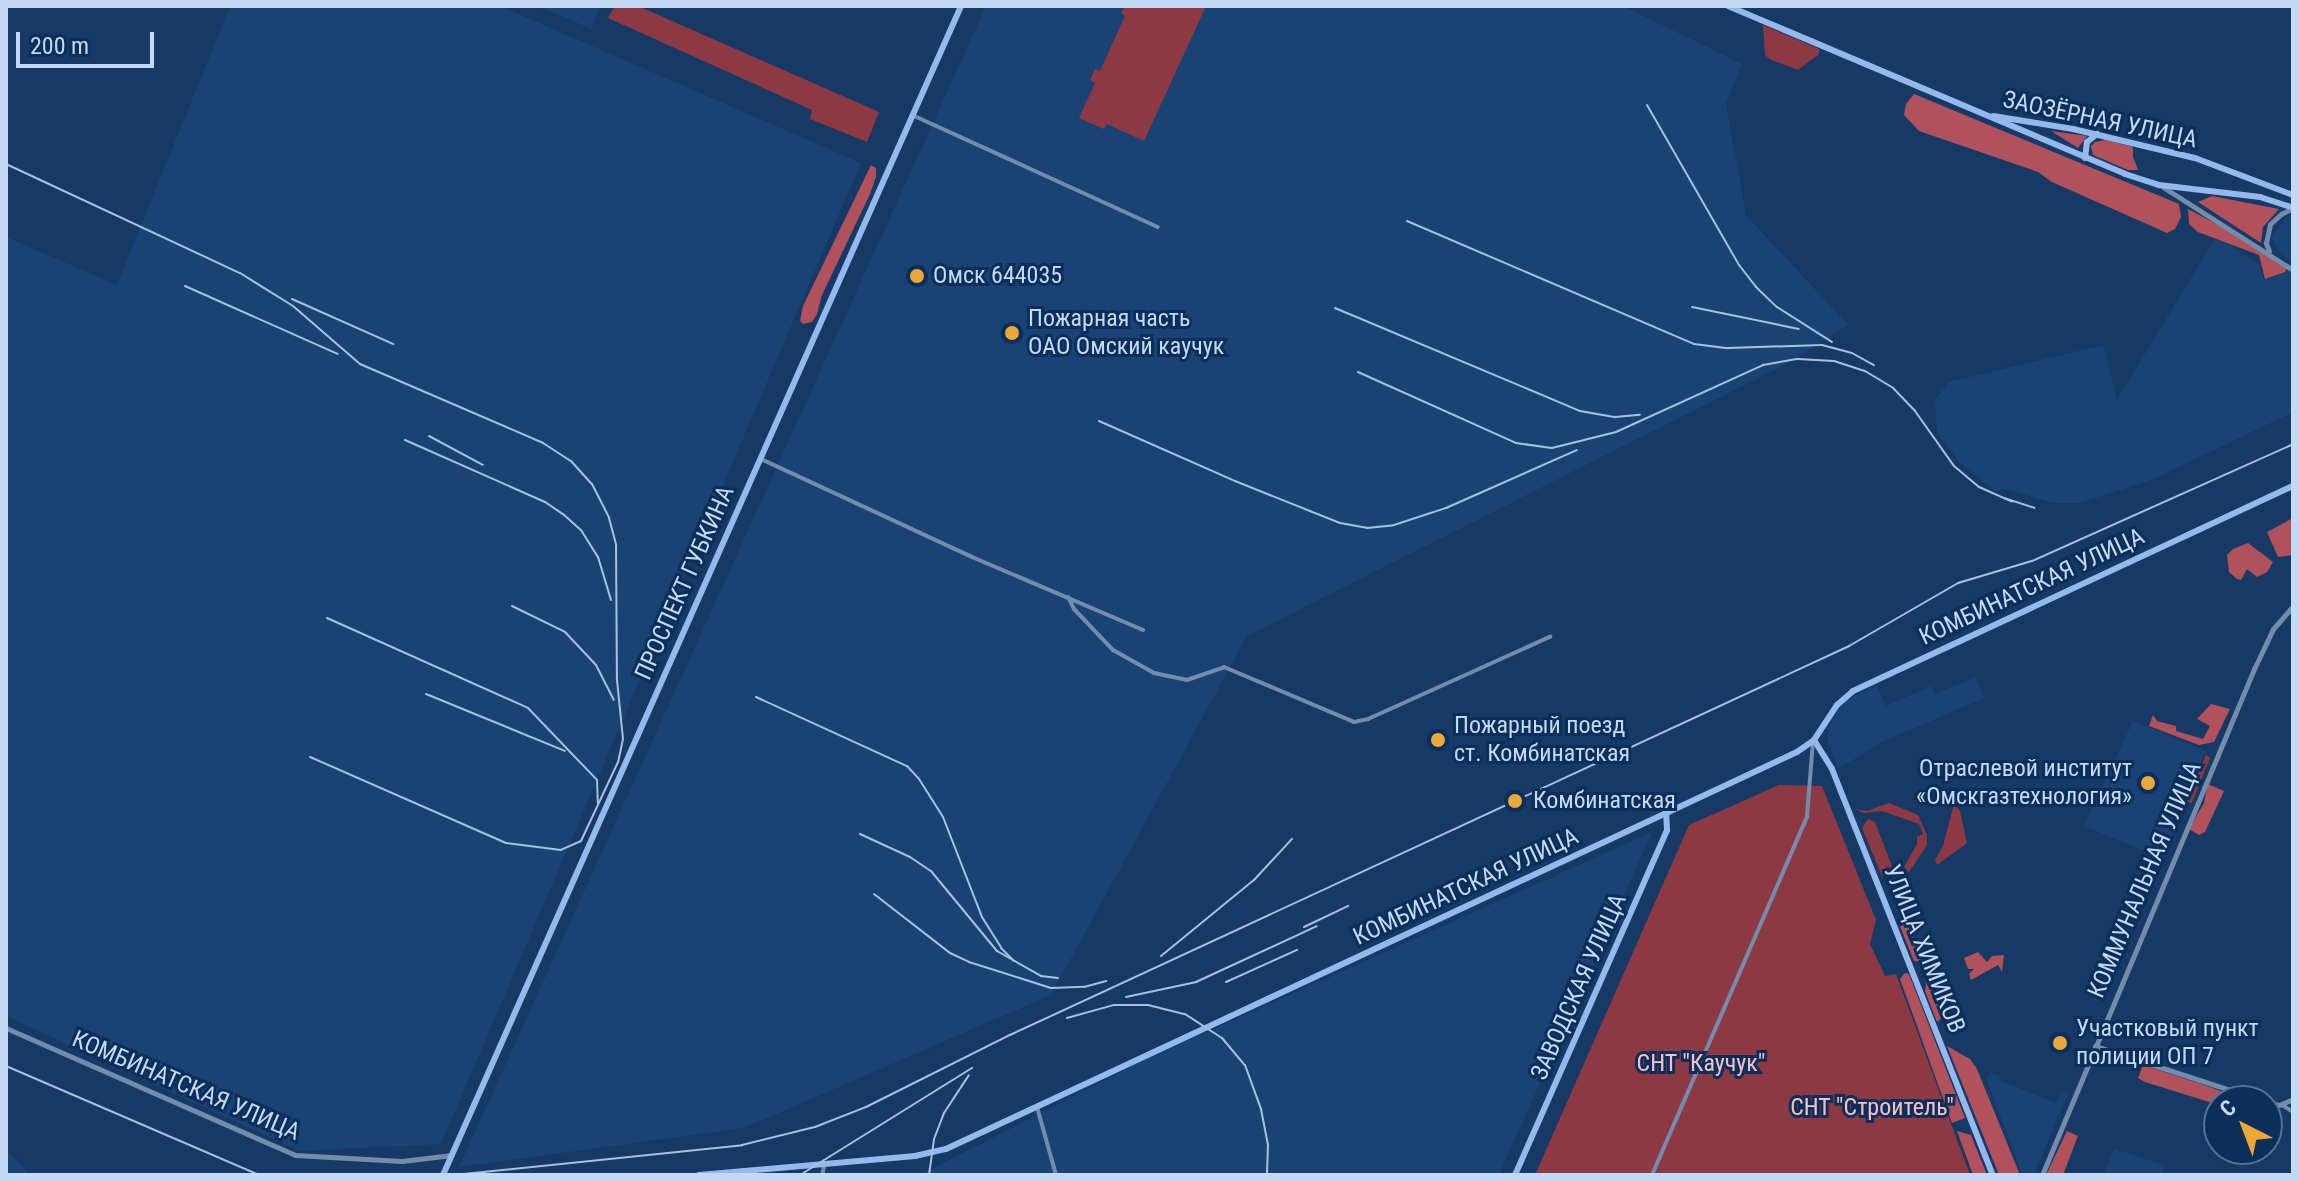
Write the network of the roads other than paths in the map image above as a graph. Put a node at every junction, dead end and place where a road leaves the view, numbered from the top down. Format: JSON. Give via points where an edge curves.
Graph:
{"nodes":[{"id":1,"x":961,"y":6,"type":"edge"},
{"id":2,"x":1728,"y":6,"type":"edge"},
{"id":3,"x":912,"y":115,"type":"junction"},
{"id":4,"x":1985,"y":115,"type":"junction"},
{"id":5,"x":2097,"y":134,"type":"junction"},
{"id":6,"x":2085,"y":158,"type":"junction"},
{"id":7,"x":2159,"y":185,"type":"junction"},
{"id":8,"x":2293,"y":195,"type":"edge"},
{"id":9,"x":2293,"y":208,"type":"edge"},
{"id":10,"x":1158,"y":227,"type":"dead end"},
{"id":11,"x":2272,"y":255,"type":"junction"},
{"id":12,"x":2293,"y":270,"type":"edge"},
{"id":13,"x":761,"y":459,"type":"junction"},
{"id":14,"x":2293,"y":486,"type":"edge"},
{"id":15,"x":1068,"y":597,"type":"junction"},
{"id":16,"x":2293,"y":606,"type":"edge"},
{"id":17,"x":1143,"y":630,"type":"dead end"},
{"id":18,"x":1550,"y":637,"type":"dead end"},
{"id":19,"x":1814,"y":740,"type":"junction"},
{"id":20,"x":1666,"y":813,"type":"junction"},
{"id":21,"x":6,"y":1028,"type":"edge"},
{"id":22,"x":2095,"y":1046,"type":"junction"},
{"id":23,"x":2213,"y":1085,"type":"edge"},
{"id":24,"x":1037,"y":1105,"type":"junction"},
{"id":25,"x":452,"y":1155,"type":"junction"},
{"id":26,"x":825,"y":1163,"type":"junction"},
{"id":27,"x":443,"y":1175,"type":"edge"},
{"id":28,"x":699,"y":1175,"type":"edge"},
{"id":29,"x":822,"y":1175,"type":"edge"},
{"id":30,"x":1056,"y":1175,"type":"edge"},
{"id":31,"x":1515,"y":1175,"type":"edge"},
{"id":32,"x":1652,"y":1175,"type":"edge"},
{"id":33,"x":1993,"y":1175,"type":"edge"},
{"id":34,"x":2042,"y":1175,"type":"edge"}],
"edges":[{"from":1,"to":3,"type":"main road","name":"ПРОСПЕКТ ГУБКИНА"},
{"from":2,"to":4,"type":"main road"},
{"from":3,"to":10,"type":"street"},
{"from":3,"to":13,"type":"main road","name":"ПРОСПЕКТ ГУБКИНА"},
{"from":4,"to":5,"type":"main road","name":"ЗАОЗЁРНАЯ УЛИЦА"},
{"from":4,"to":6,"type":"main road","name":"ЗАОЗЁРНАЯ УЛИЦА"},
{"from":5,"to":6,"type":"main road","via":[[2087,142]]},
{"from":5,"to":8,"type":"main road","name":"ЗАОЗЁРНАЯ УЛИЦА","via":[[2210,162]]},
{"from":6,"to":7,"type":"main road","name":"ЗАОЗЁРНАЯ УЛИЦА"},
{"from":7,"to":9,"type":"main road","name":"ЗАОЗЁРНАЯ УЛИЦА","via":[[2236,193]]},
{"from":7,"to":11,"type":"street","name":"ЗАОЗЁРНАЯ УЛИЦА"},
{"from":9,"to":11,"type":"street","via":[[2270,224],[2266,243]]},
{"from":11,"to":12,"type":"street","name":"ЗАОЗЁРНАЯ УЛИЦА"},
{"from":13,"to":15,"type":"street"},
{"from":13,"to":25,"type":"main road","name":"ПРОСПЕКТ ГУБКИНА"},
{"from":14,"to":19,"type":"main road","name":"КОМБИНАТСКАЯ УЛИЦА","via":[[1853,691]]},
{"from":15,"to":17,"type":"street"},
{"from":15,"to":18,"type":"street","via":[[1096,635],[1146,670],[1187,680],[1224,667],[1354,722]]},
{"from":16,"to":22,"type":"street","name":"КОММУНАЛЬНАЯ УЛИЦА","via":[[2273,629],[2258,659]]},
{"from":19,"to":20,"type":"main road","name":"КОМБИНАТСКАЯ УЛИЦА"},
{"from":19,"to":32,"type":"street","via":[[1807,816]]},
{"from":19,"to":33,"type":"main road","name":"УЛИЦА ХИМИКОВ","via":[[1835,777]]},
{"from":20,"to":24,"type":"main road","name":"КОМБИНАТСКАЯ УЛИЦА"},
{"from":20,"to":31,"type":"main road","name":"ЗАВОДСКАЯ УЛИЦА","via":[[1667,830]]},
{"from":21,"to":25,"type":"street","name":"КОМБИНАТСКАЯ УЛИЦА","via":[[295,1155],[402,1161]]},
{"from":22,"to":23,"type":"street"},
{"from":22,"to":34,"type":"street","name":"КОММУНАЛЬНАЯ УЛИЦА"},
{"from":24,"to":26,"type":"main road","name":"КОМБИНАТСКАЯ УЛИЦА","via":[[938,1152]]},
{"from":24,"to":30,"type":"street"},
{"from":25,"to":27,"type":"main road","name":"ПРОСПЕКТ ГУБКИНА"},
{"from":26,"to":28,"type":"main road","name":"КОМБИНАТСКАЯ УЛИЦА"},
{"from":26,"to":29,"type":"street"}]}
